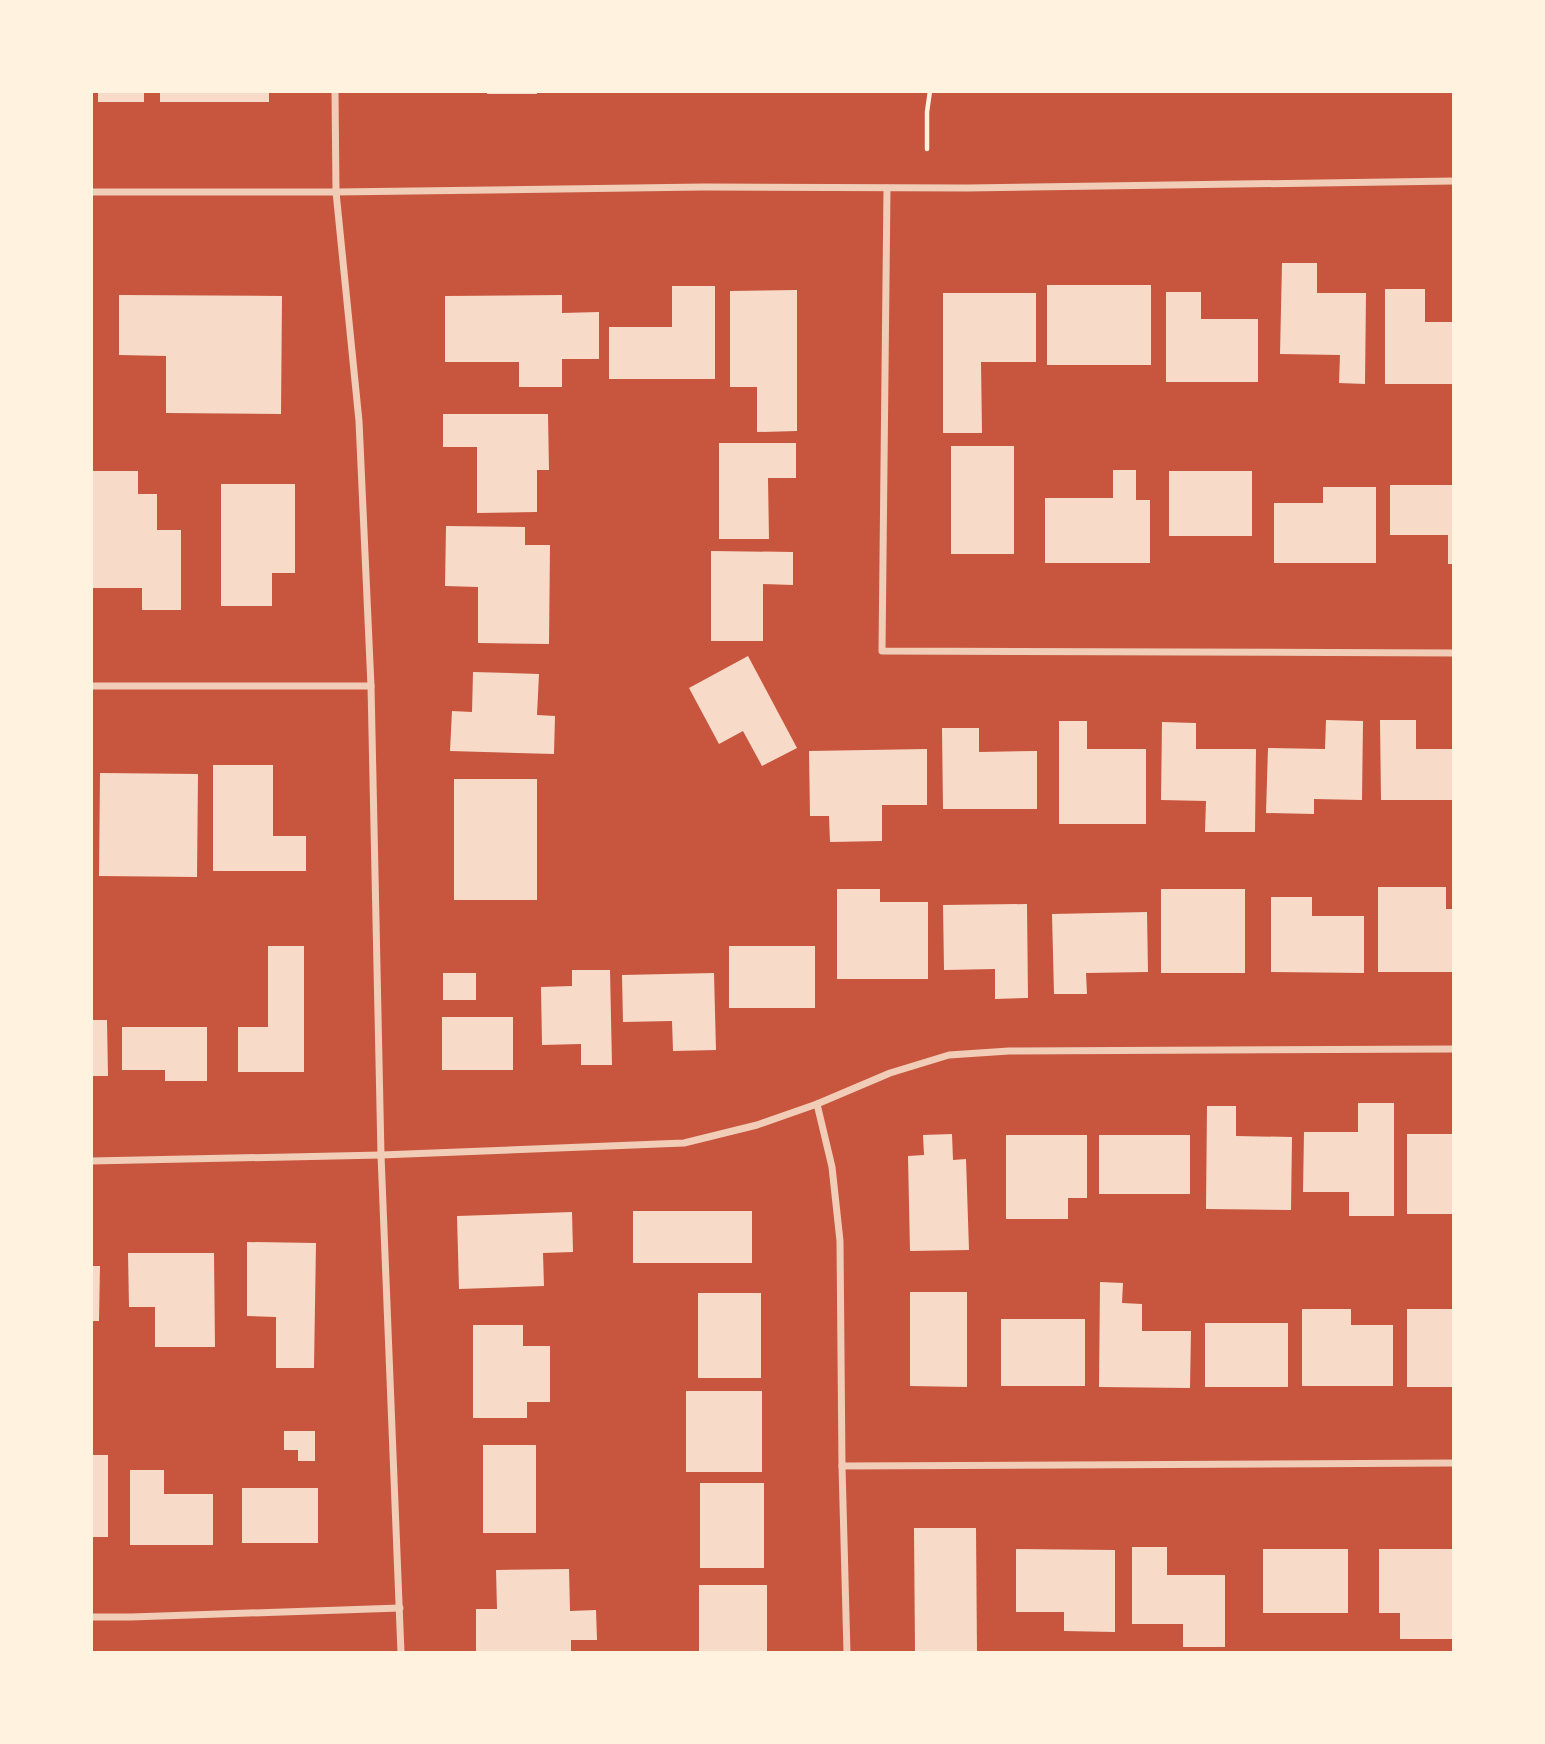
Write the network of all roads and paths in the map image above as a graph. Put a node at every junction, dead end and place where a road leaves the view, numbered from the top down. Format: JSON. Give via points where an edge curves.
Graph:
{"nodes":[{"id":1,"x":335,"y":91,"type":"edge"},
{"id":2,"x":930,"y":91,"type":"edge"},
{"id":3,"x":928,"y":149,"type":"dead end"},
{"id":4,"x":1454,"y":181,"type":"edge"},
{"id":5,"x":887,"y":188,"type":"junction"},
{"id":6,"x":91,"y":192,"type":"edge"},
{"id":7,"x":336,"y":192,"type":"junction"},
{"id":8,"x":1454,"y":653,"type":"edge"},
{"id":9,"x":91,"y":686,"type":"edge"},
{"id":10,"x":370,"y":686,"type":"junction"},
{"id":11,"x":1454,"y":1049,"type":"edge"},
{"id":12,"x":817,"y":1104,"type":"junction"},
{"id":13,"x":381,"y":1155,"type":"junction"},
{"id":14,"x":91,"y":1161,"type":"edge"},
{"id":15,"x":1454,"y":1463,"type":"edge"},
{"id":16,"x":842,"y":1466,"type":"junction"},
{"id":17,"x":400,"y":1608,"type":"junction"},
{"id":18,"x":91,"y":1617,"type":"edge"},
{"id":19,"x":401,"y":1653,"type":"edge"},
{"id":20,"x":847,"y":1653,"type":"edge"}],
"edges":[{"from":1,"to":7,"type":"street"},
{"from":2,"to":3,"type":"path"},
{"from":4,"to":5,"type":"street"},
{"from":5,"to":7,"type":"street"},
{"from":5,"to":8,"type":"street","via":[[883,651]]},
{"from":6,"to":7,"type":"street"},
{"from":7,"to":10,"type":"street","via":[[359,421]]},
{"from":9,"to":10,"type":"street"},
{"from":10,"to":13,"type":"street"},
{"from":11,"to":12,"type":"street","via":[[949,1055],[890,1073]]},
{"from":12,"to":13,"type":"street","via":[[684,1143]]},
{"from":12,"to":16,"type":"street","via":[[832,1167],[840,1241]]},
{"from":13,"to":14,"type":"street"},
{"from":13,"to":17,"type":"street"},
{"from":15,"to":16,"type":"street"},
{"from":16,"to":20,"type":"street"},
{"from":17,"to":18,"type":"street"},
{"from":17,"to":19,"type":"street"}]}
